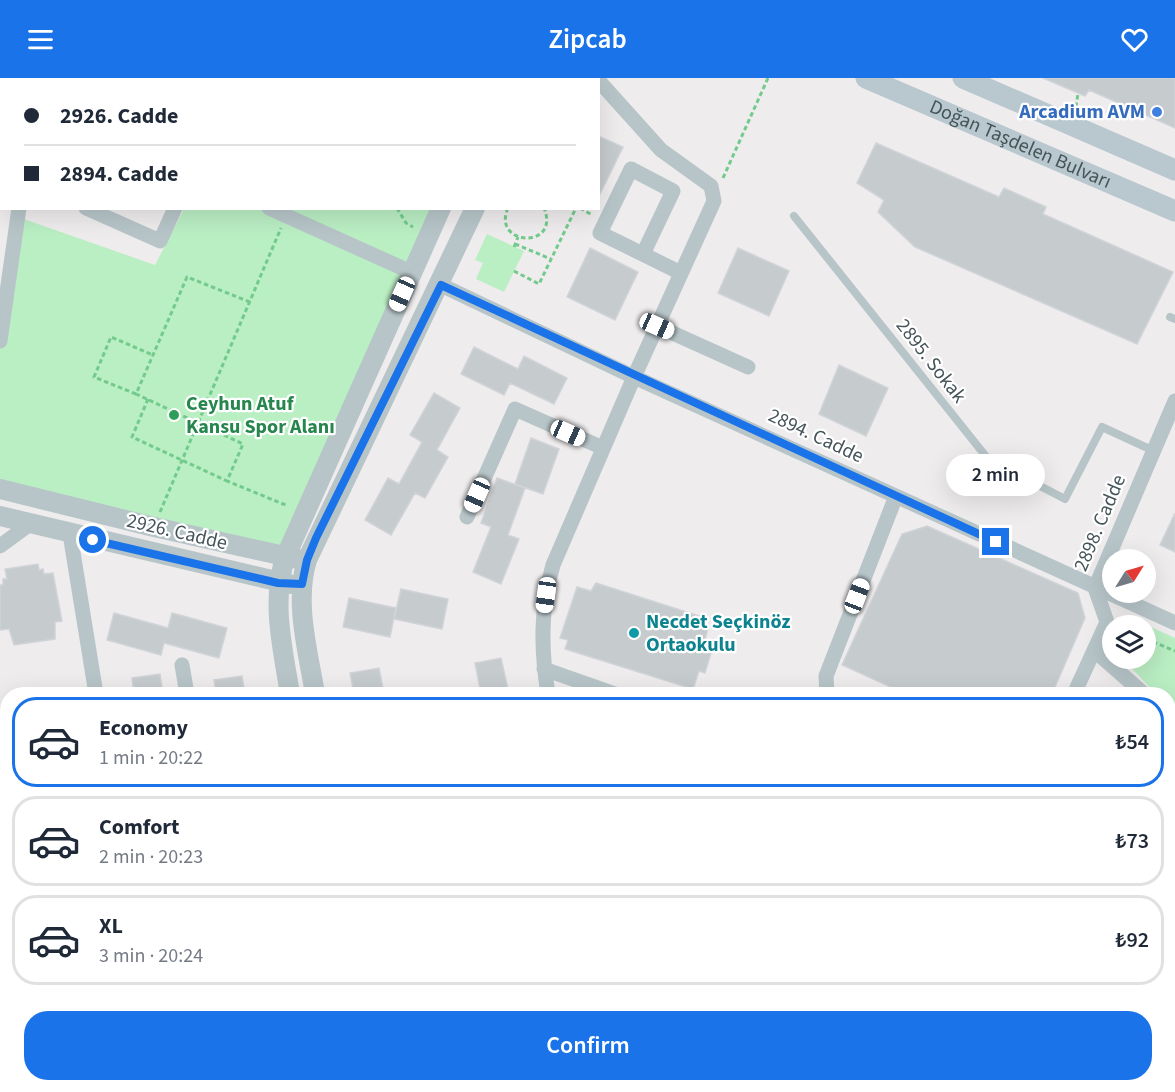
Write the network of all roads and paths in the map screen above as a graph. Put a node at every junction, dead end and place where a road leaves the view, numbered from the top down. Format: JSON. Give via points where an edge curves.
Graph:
{"nodes":[{"id":1,"x":768,"y":78,"type":"edge"},
{"id":2,"x":866,"y":78,"type":"edge"},
{"id":3,"x":963,"y":78,"type":"edge"},
{"id":4,"x":600,"y":82,"type":"edge"},
{"id":5,"x":1078,"y":93,"type":"dead end"},
{"id":6,"x":1076,"y":108,"type":"dead end"},
{"id":7,"x":1175,"y":170,"type":"edge"},
{"id":8,"x":715,"y":196,"type":"junction"},
{"id":9,"x":90,"y":210,"type":"edge"},
{"id":10,"x":174,"y":210,"type":"edge"},
{"id":11,"x":273,"y":210,"type":"edge"},
{"id":12,"x":398,"y":210,"type":"edge"},
{"id":13,"x":440,"y":210,"type":"edge"},
{"id":14,"x":474,"y":210,"type":"edge"},
{"id":15,"x":508,"y":210,"type":"edge"},
{"id":16,"x":544,"y":210,"type":"edge"},
{"id":17,"x":575,"y":210,"type":"edge"},
{"id":18,"x":1175,"y":211,"type":"edge"},
{"id":19,"x":18,"y":213,"type":"edge"},
{"id":20,"x":286,"y":216,"type":"junction"},
{"id":21,"x":794,"y":216,"type":"dead end"},
{"id":22,"x":429,"y":234,"type":"junction"},
{"id":23,"x":518,"y":237,"type":"junction"},
{"id":24,"x":642,"y":254,"type":"junction"},
{"id":25,"x":551,"y":259,"type":"junction"},
{"id":26,"x":514,"y":271,"type":"dead end"},
{"id":27,"x":411,"y":272,"type":"junction"},
{"id":28,"x":681,"y":273,"type":"junction"},
{"id":29,"x":441,"y":285,"type":"junction"},
{"id":30,"x":249,"y":302,"type":"junction"},
{"id":31,"x":657,"y":326,"type":"junction"},
{"id":32,"x":0,"y":341,"type":"edge"},
{"id":33,"x":153,"y":355,"type":"junction"},
{"id":34,"x":748,"y":367,"type":"dead end"},
{"id":35,"x":634,"y":376,"type":"junction"},
{"id":36,"x":136,"y":394,"type":"junction"},
{"id":37,"x":148,"y":399,"type":"junction"},
{"id":38,"x":1175,"y":401,"type":"edge"},
{"id":39,"x":198,"y":423,"type":"junction"},
{"id":40,"x":603,"y":448,"type":"junction"},
{"id":41,"x":1154,"y":451,"type":"junction"},
{"id":42,"x":182,"y":461,"type":"junction"},
{"id":43,"x":227,"y":481,"type":"junction"},
{"id":44,"x":0,"y":489,"type":"edge"},
{"id":45,"x":896,"y":496,"type":"junction"},
{"id":46,"x":303,"y":512,"type":"junction"},
{"id":47,"x":0,"y":516,"type":"edge"},
{"id":48,"x":467,"y":517,"type":"dead end"},
{"id":49,"x":30,"y":524,"type":"junction"},
{"id":50,"x":154,"y":528,"type":"junction"},
{"id":51,"x":70,"y":534,"type":"junction"},
{"id":52,"x":0,"y":546,"type":"edge"},
{"id":53,"x":285,"y":558,"type":"junction"},
{"id":54,"x":307,"y":560,"type":"junction"},
{"id":55,"x":278,"y":583,"type":"junction"},
{"id":56,"x":302,"y":584,"type":"junction"},
{"id":57,"x":1095,"y":588,"type":"junction"},
{"id":58,"x":1175,"y":623,"type":"edge"},
{"id":59,"x":1156,"y":643,"type":"edge"},
{"id":60,"x":1094,"y":650,"type":"junction"},
{"id":61,"x":1175,"y":651,"type":"edge"},
{"id":62,"x":182,"y":665,"type":"dead end"},
{"id":63,"x":544,"y":669,"type":"junction"},
{"id":64,"x":95,"y":687,"type":"edge"},
{"id":65,"x":185,"y":687,"type":"edge"},
{"id":66,"x":289,"y":687,"type":"edge"},
{"id":67,"x":314,"y":687,"type":"edge"},
{"id":68,"x":547,"y":687,"type":"edge"},
{"id":69,"x":595,"y":687,"type":"edge"},
{"id":70,"x":827,"y":687,"type":"edge"},
{"id":71,"x":1077,"y":687,"type":"edge"},
{"id":72,"x":1136,"y":687,"type":"edge"}],
"edges":[{"from":1,"to":8,"type":"path"},
{"from":2,"to":18,"type":"main road","name":"Doğan Taşdelen Bulvarı"},
{"from":3,"to":7,"type":"main road","name":"Doğan Taşdelen Bulvarı"},
{"from":4,"to":8,"type":"street","via":[[661,150],[707,181]]},
{"from":5,"to":6,"type":"path"},
{"from":8,"to":28,"type":"street"},
{"from":9,"to":10,"type":"street","via":[[160,241]]},
{"from":11,"to":20,"type":"street"},
{"from":12,"to":22,"type":"path","via":[[406,224]]},
{"from":13,"to":22,"type":"street"},
{"from":14,"to":29,"type":"street"},
{"from":15,"to":23,"type":"path","via":[[507,226]]},
{"from":16,"to":23,"type":"path","via":[[547,222],[541,234],[529,239]]},
{"from":17,"to":25,"type":"path"},
{"from":19,"to":32,"type":"street"},
{"from":20,"to":27,"type":"street"},
{"from":20,"to":30,"type":"path"},
{"from":21,"to":41,"type":"lane","name":"2895. Sokak","via":[[988,459],[1065,499],[1102,427]]},
{"from":22,"to":27,"type":"street"},
{"from":23,"to":25,"type":"path","via":[[514,245]]},
{"from":24,"to":24,"type":"street","via":[[600,232],[631,169],[673,191]]},
{"from":24,"to":28,"type":"street"},
{"from":25,"to":26,"type":"path","via":[[539,284]]},
{"from":27,"to":29,"type":"street"},
{"from":27,"to":46,"type":"street"},
{"from":28,"to":31,"type":"street"},
{"from":29,"to":35,"type":"street","name":"2894. Cadde"},
{"from":29,"to":54,"type":"street"},
{"from":30,"to":33,"type":"path","via":[[187,277]]},
{"from":30,"to":39,"type":"path"},
{"from":31,"to":34,"type":"street"},
{"from":31,"to":35,"type":"street"},
{"from":33,"to":36,"type":"path"},
{"from":33,"to":36,"type":"path","via":[[111,337],[94,377]]},
{"from":35,"to":40,"type":"street"},
{"from":35,"to":45,"type":"street","name":"2894. Cadde"},
{"from":36,"to":37,"type":"path"},
{"from":37,"to":39,"type":"path"},
{"from":37,"to":42,"type":"path","via":[[132,437]]},
{"from":38,"to":41,"type":"street","name":"2898. Cadde"},
{"from":39,"to":42,"type":"path"},
{"from":39,"to":43,"type":"path","via":[[243,444]]},
{"from":40,"to":48,"type":"street","via":[[515,409]]},
{"from":40,"to":63,"type":"street","via":[[549,580],[543,610]]},
{"from":41,"to":57,"type":"street","name":"2898. Cadde"},
{"from":42,"to":43,"type":"path"},
{"from":42,"to":50,"type":"path"},
{"from":43,"to":46,"type":"path"},
{"from":44,"to":50,"type":"street","name":"2926. Cadde"},
{"from":45,"to":57,"type":"street","name":"2894. Cadde"},
{"from":45,"to":70,"type":"street","via":[[826,676]]},
{"from":46,"to":53,"type":"street"},
{"from":47,"to":49,"type":"street","name":"2926. Cadde"},
{"from":49,"to":51,"type":"street","name":"2926. Cadde"},
{"from":49,"to":52,"type":"street"},
{"from":50,"to":53,"type":"street","name":"2926. Cadde"},
{"from":51,"to":55,"type":"street","name":"2926. Cadde"},
{"from":51,"to":64,"type":"street"},
{"from":53,"to":54,"type":"street","name":"2926. Cadde"},
{"from":53,"to":55,"type":"street"},
{"from":54,"to":56,"type":"street"},
{"from":55,"to":56,"type":"street","name":"2926. Cadde"},
{"from":55,"to":66,"type":"street"},
{"from":56,"to":67,"type":"street"},
{"from":57,"to":58,"type":"street","name":"2894. Cadde"},
{"from":57,"to":60,"type":"street","name":"2898. Cadde","via":[[1107,622]]},
{"from":59,"to":61,"type":"path"},
{"from":60,"to":71,"type":"street","name":"2898. Cadde"},
{"from":60,"to":72,"type":"street"},
{"from":62,"to":65,"type":"street"},
{"from":63,"to":68,"type":"street"},
{"from":63,"to":69,"type":"street"}]}
